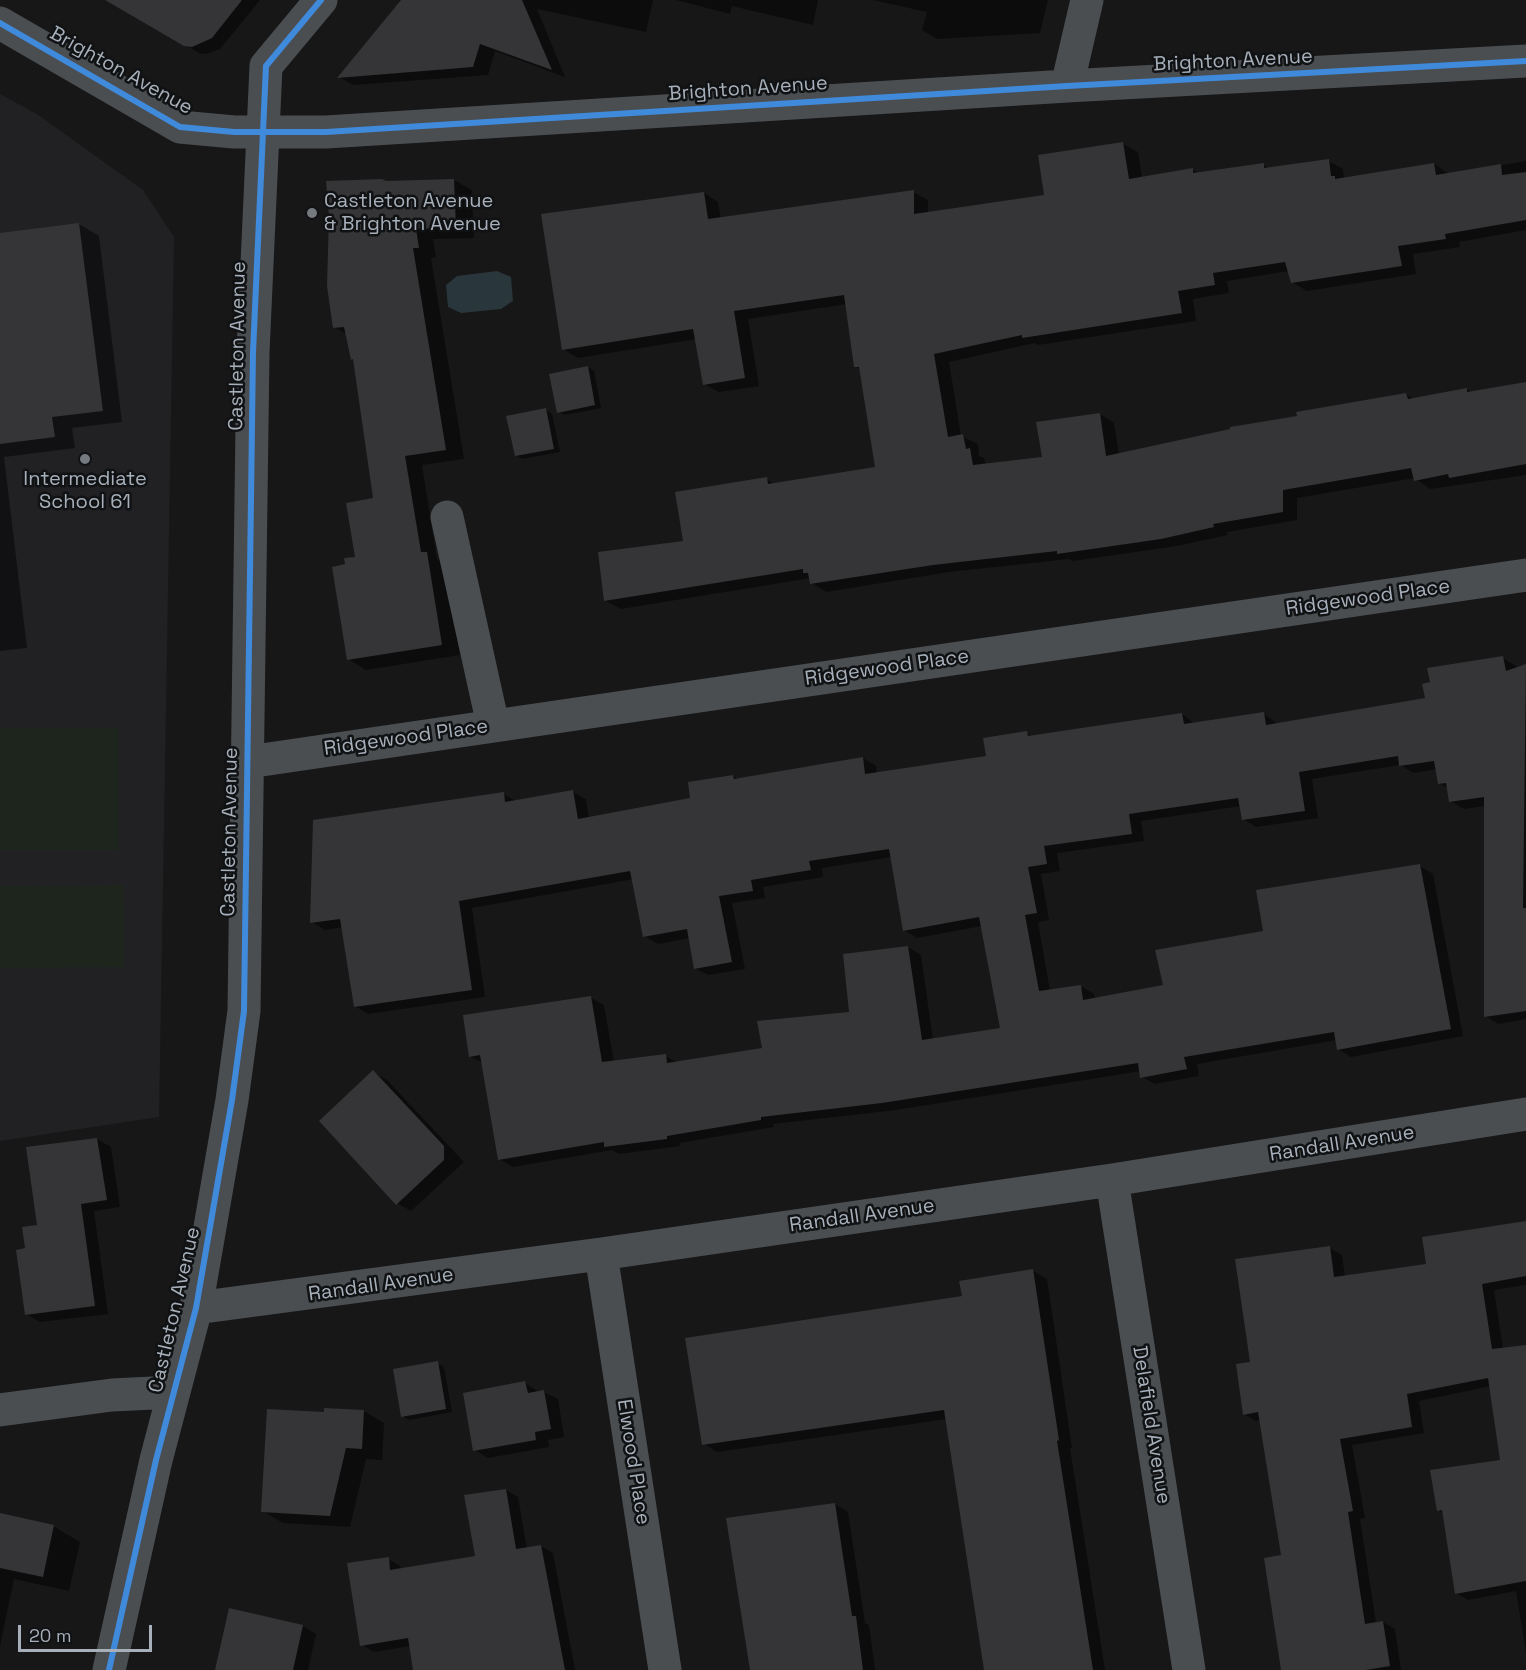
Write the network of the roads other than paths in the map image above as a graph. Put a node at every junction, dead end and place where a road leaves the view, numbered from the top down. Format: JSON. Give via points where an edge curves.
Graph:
{"nodes":[{"id":1,"x":321,"y":0,"type":"edge"},
{"id":2,"x":1087,"y":0,"type":"edge"},
{"id":3,"x":0,"y":23,"type":"edge"},
{"id":4,"x":1526,"y":62,"type":"edge"},
{"id":5,"x":1067,"y":86,"type":"junction"},
{"id":6,"x":261,"y":133,"type":"junction"},
{"id":7,"x":447,"y":517,"type":"dead end"},
{"id":8,"x":1526,"y":575,"type":"edge"},
{"id":9,"x":493,"y":725,"type":"junction"},
{"id":10,"x":248,"y":762,"type":"junction"},
{"id":11,"x":1526,"y":1114,"type":"edge"},
{"id":12,"x":1112,"y":1180,"type":"junction"},
{"id":13,"x":601,"y":1254,"type":"junction"},
{"id":14,"x":196,"y":1308,"type":"junction"},
{"id":15,"x":174,"y":1392,"type":"junction"},
{"id":16,"x":0,"y":1410,"type":"edge"},
{"id":17,"x":109,"y":1670,"type":"edge"},
{"id":18,"x":665,"y":1670,"type":"edge"},
{"id":19,"x":1189,"y":1670,"type":"edge"}],
"edges":[{"from":1,"to":6,"type":"street","name":"Castleton Avenue","via":[[266,66]]},
{"from":2,"to":5,"type":"street"},
{"from":3,"to":6,"type":"street","name":"Brighton Avenue","via":[[180,127]]},
{"from":4,"to":5,"type":"street","name":"Brighton Avenue"},
{"from":5,"to":6,"type":"street","name":"Brighton Avenue"},
{"from":6,"to":10,"type":"street","name":"Castleton Avenue","via":[[253,352]]},
{"from":7,"to":9,"type":"street"},
{"from":8,"to":9,"type":"street","name":"Ridgewood Place"},
{"from":9,"to":10,"type":"street","name":"Ridgewood Place"},
{"from":10,"to":14,"type":"street","name":"Castleton Avenue","via":[[244,1011]]},
{"from":11,"to":12,"type":"street","name":"Randall Avenue"},
{"from":12,"to":13,"type":"street","name":"Randall Avenue"},
{"from":12,"to":19,"type":"street","name":"Delafield Avenue"},
{"from":13,"to":14,"type":"street","name":"Randall Avenue"},
{"from":13,"to":18,"type":"street","name":"Elwood Place"},
{"from":14,"to":15,"type":"street","name":"Castleton Avenue"},
{"from":15,"to":16,"type":"street","via":[[112,1395]]},
{"from":15,"to":17,"type":"street","name":"Castleton Avenue"}]}
